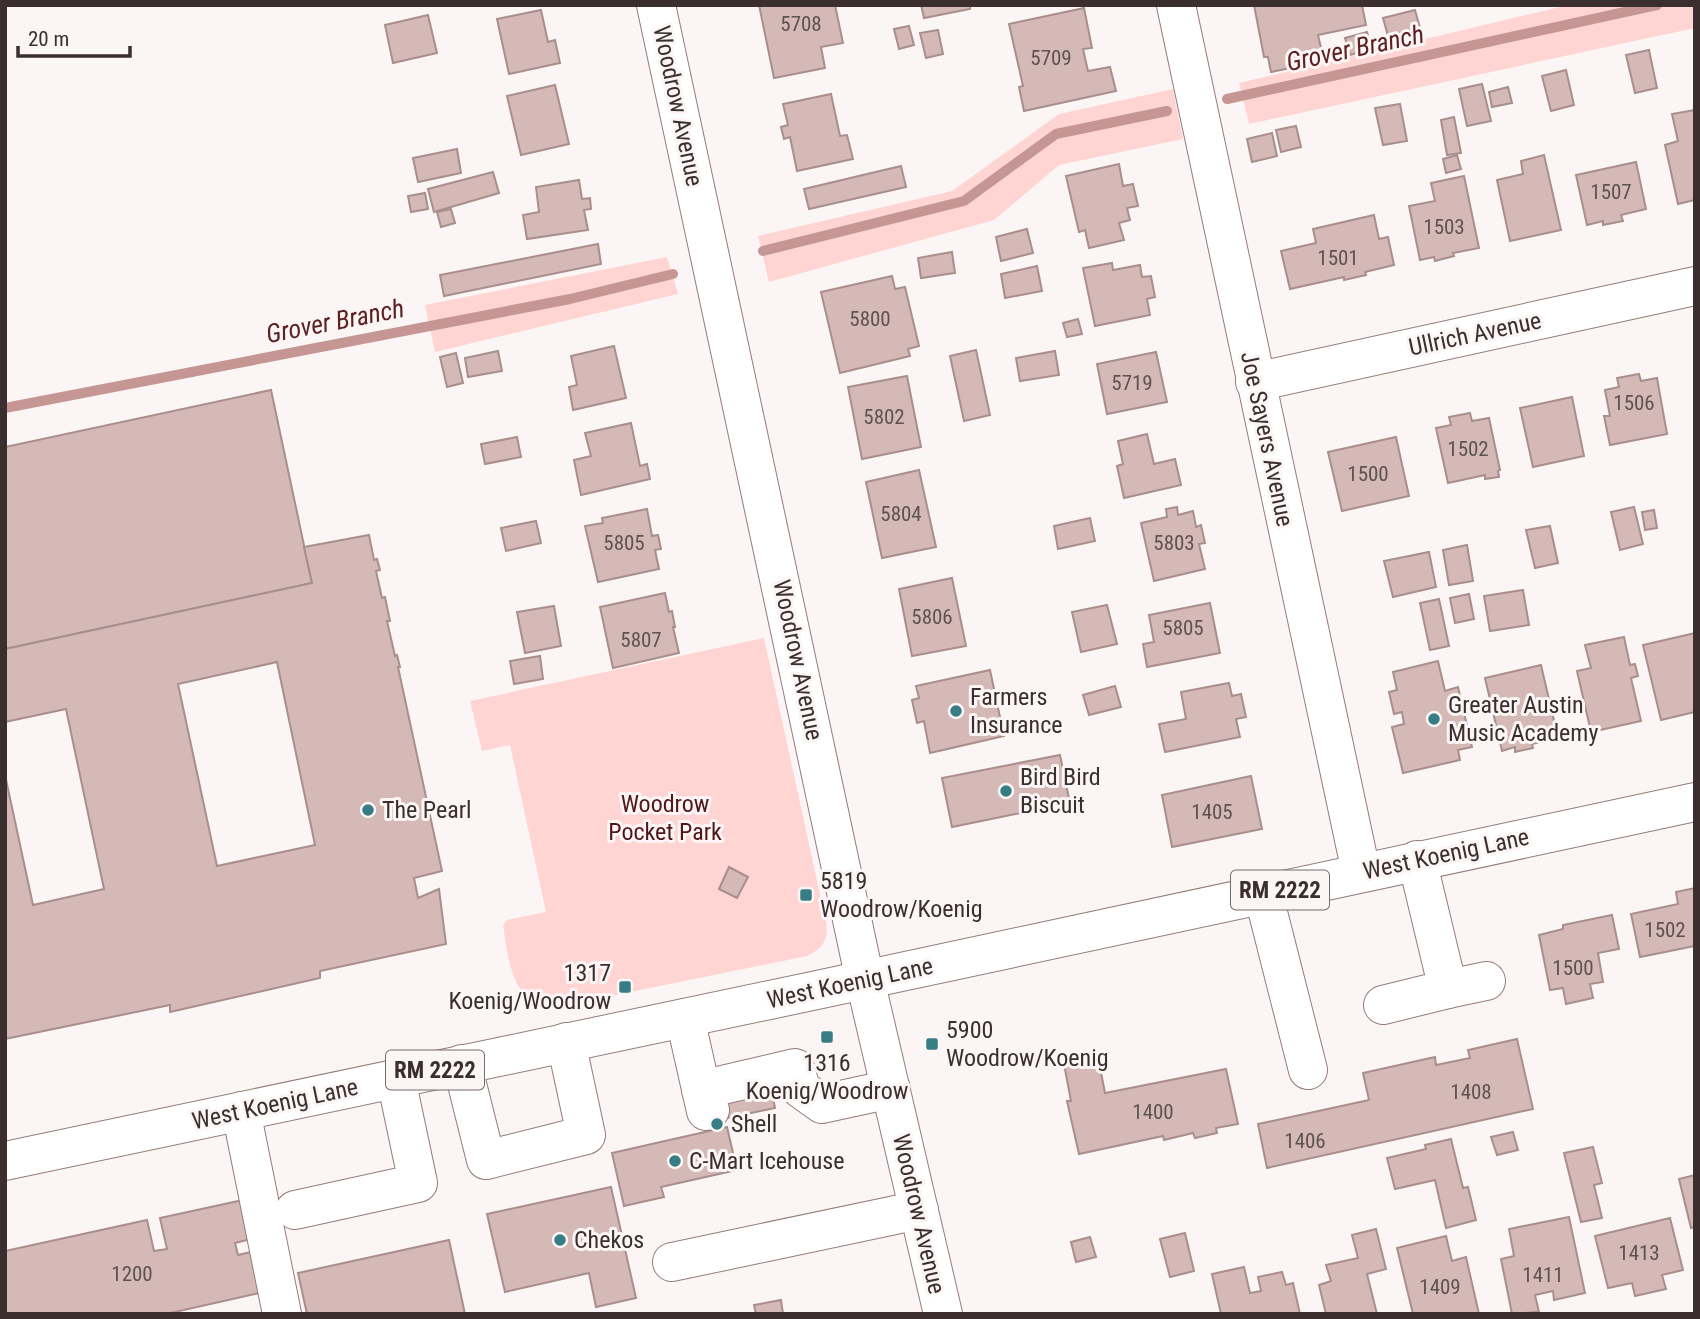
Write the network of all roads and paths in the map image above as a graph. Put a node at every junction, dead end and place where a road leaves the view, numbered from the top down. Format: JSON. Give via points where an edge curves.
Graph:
{"nodes":[{"id":1,"x":656,"y":5,"type":"edge"},
{"id":2,"x":1176,"y":5,"type":"edge"},
{"id":3,"x":1695,"y":286,"type":"edge"},
{"id":4,"x":1255,"y":382,"type":"junction"},
{"id":5,"x":1695,"y":802,"type":"edge"},
{"id":6,"x":1417,"y":860,"type":"junction"},
{"id":7,"x":1361,"y":872,"type":"junction"},
{"id":8,"x":1263,"y":893,"type":"junction"},
{"id":9,"x":866,"y":979,"type":"junction"},
{"id":10,"x":1486,"y":981,"type":"dead end"},
{"id":11,"x":1448,"y":989,"type":"junction"},
{"id":12,"x":1383,"y":1005,"type":"dead end"},
{"id":13,"x":685,"y":1018,"type":"junction"},
{"id":14,"x":566,"y":1042,"type":"junction"},
{"id":15,"x":462,"y":1065,"type":"junction"},
{"id":16,"x":1308,"y":1070,"type":"dead end"},
{"id":17,"x":396,"y":1079,"type":"junction"},
{"id":18,"x":891,"y":1089,"type":"junction"},
{"id":19,"x":241,"y":1111,"type":"junction"},
{"id":20,"x":5,"y":1161,"type":"edge"},
{"id":21,"x":295,"y":1210,"type":"dead end"},
{"id":22,"x":919,"y":1210,"type":"junction"},
{"id":23,"x":672,"y":1262,"type":"dead end"},
{"id":24,"x":282,"y":1314,"type":"edge"},
{"id":25,"x":943,"y":1314,"type":"edge"}],
"edges":[{"from":1,"to":9,"type":"street","name":"Woodrow Avenue"},
{"from":2,"to":4,"type":"street","name":"Joe Sayers Avenue"},
{"from":3,"to":4,"type":"street","name":"Ullrich Avenue"},
{"from":4,"to":7,"type":"street","name":"Joe Sayers Avenue"},
{"from":5,"to":6,"type":"street","name":"West Koenig Lane","number":"RM 2222"},
{"from":6,"to":7,"type":"street","name":"West Koenig Lane","number":"RM 2222"},
{"from":6,"to":11,"type":"street"},
{"from":7,"to":8,"type":"street","name":"West Koenig Lane","number":"RM 2222"},
{"from":8,"to":9,"type":"street","name":"West Koenig Lane","number":"RM 2222"},
{"from":8,"to":16,"type":"street"},
{"from":9,"to":13,"type":"street","name":"West Koenig Lane","number":"RM 2222"},
{"from":9,"to":18,"type":"street","name":"Woodrow Avenue"},
{"from":10,"to":11,"type":"street"},
{"from":11,"to":12,"type":"street"},
{"from":13,"to":14,"type":"street","name":"West Koenig Lane","number":"RM 2222"},
{"from":13,"to":18,"type":"street","via":[[706,1111],[801,1088],[822,1104]]},
{"from":14,"to":15,"type":"street","name":"West Koenig Lane","number":"RM 2222"},
{"from":14,"to":15,"type":"street","via":[[586,1135],[486,1160]]},
{"from":15,"to":17,"type":"street","name":"West Koenig Lane","number":"RM 2222"},
{"from":17,"to":19,"type":"street","name":"West Koenig Lane","number":"RM 2222"},
{"from":17,"to":21,"type":"street","via":[[418,1183]]},
{"from":18,"to":22,"type":"street","name":"Woodrow Avenue"},
{"from":19,"to":20,"type":"street","name":"West Koenig Lane","number":"RM 2222"},
{"from":19,"to":24,"type":"street"},
{"from":22,"to":23,"type":"street"},
{"from":22,"to":25,"type":"street","name":"Woodrow Avenue"}]}
